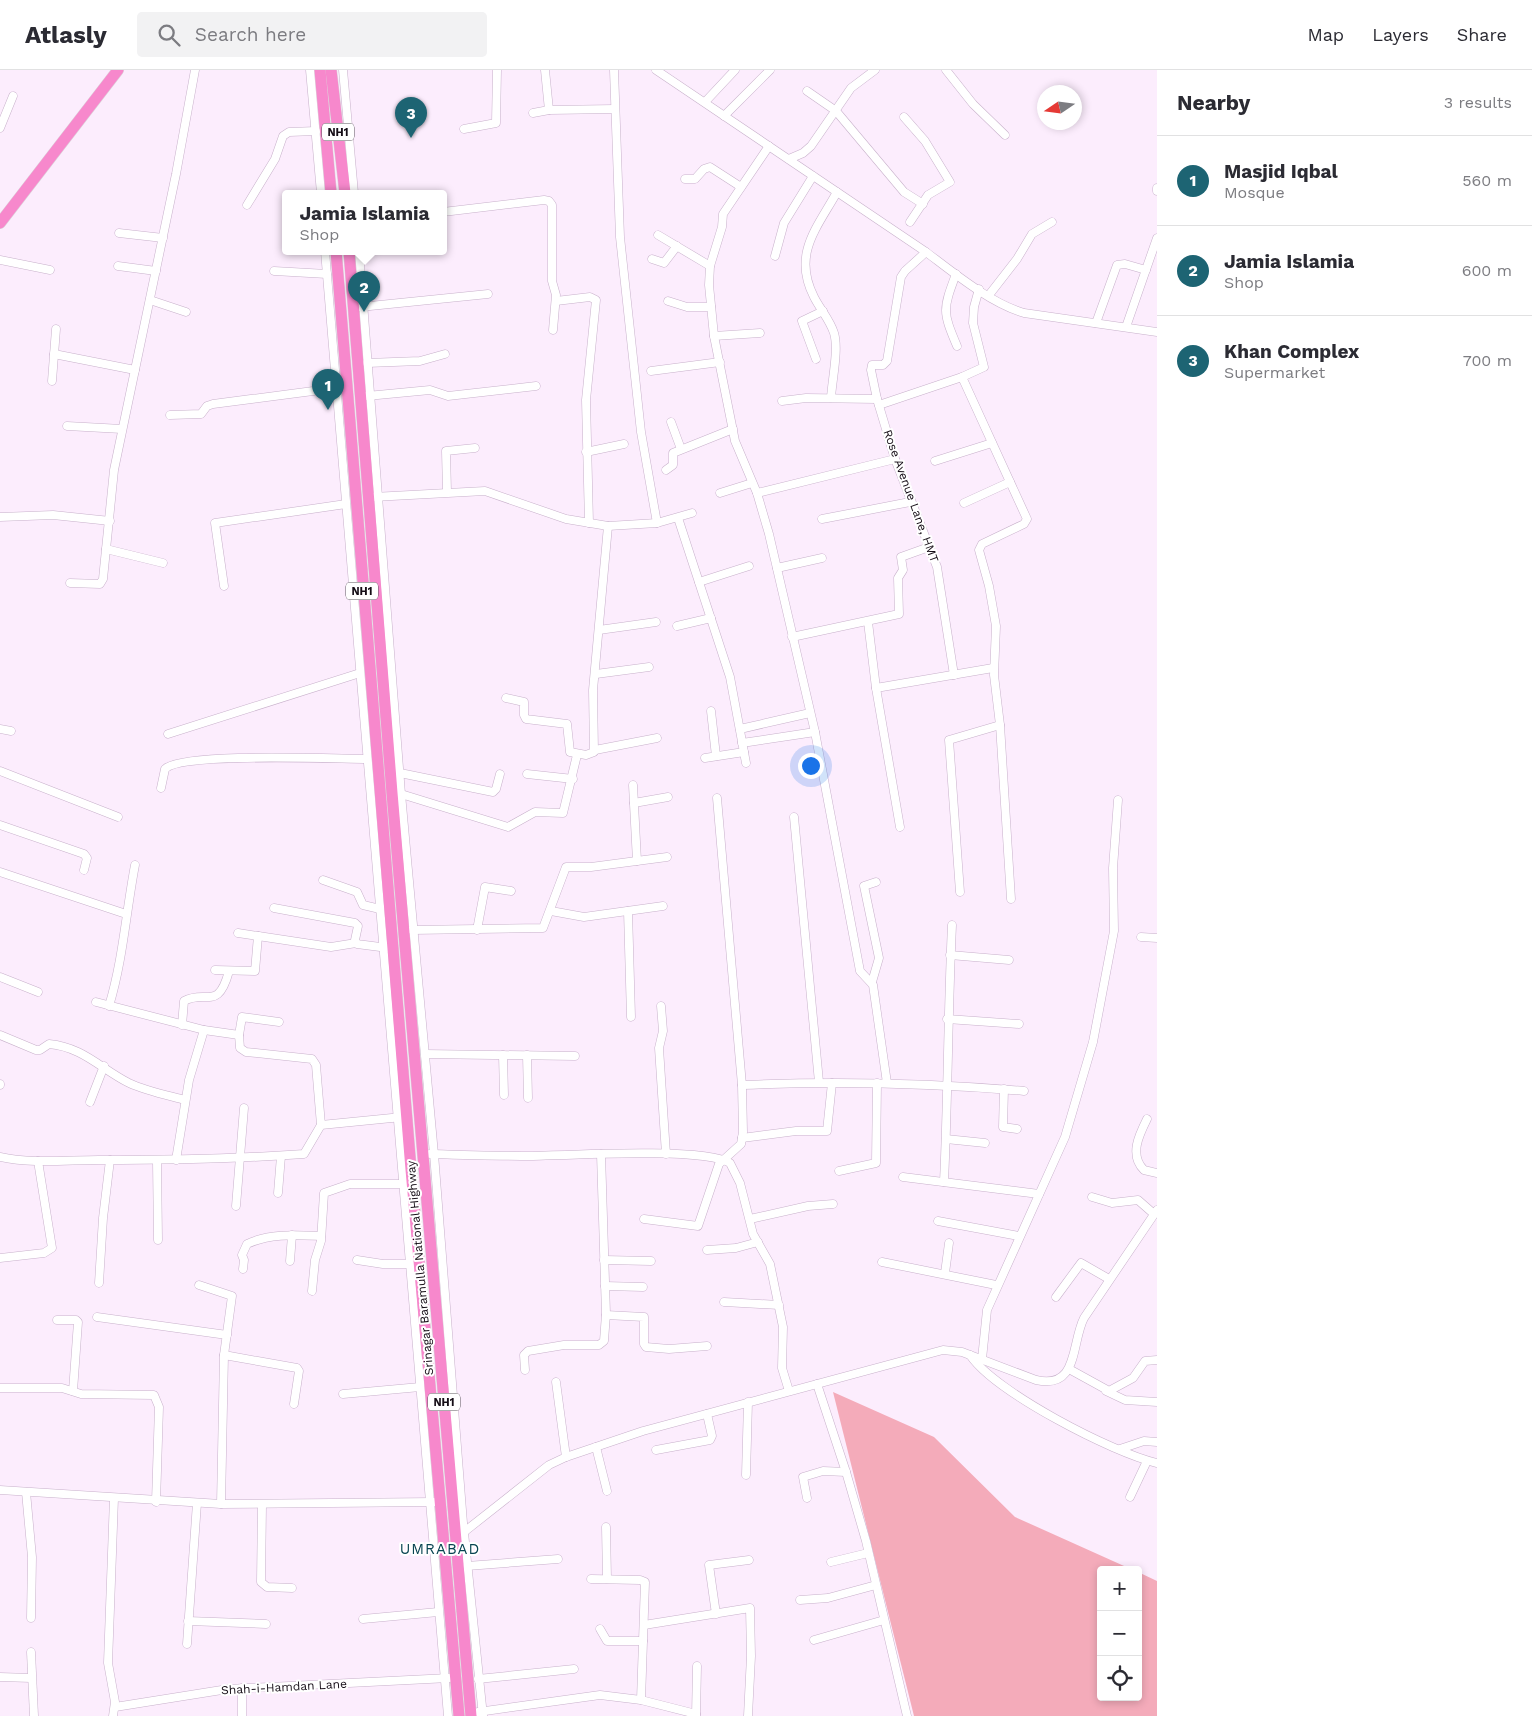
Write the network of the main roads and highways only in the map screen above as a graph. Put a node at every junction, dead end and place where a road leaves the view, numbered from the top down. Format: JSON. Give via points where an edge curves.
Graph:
{"nodes":[{"id":1,"x":118,"y":70,"type":"edge"},
{"id":2,"x":320,"y":70,"type":"edge"},
{"id":3,"x":332,"y":70,"type":"edge"},
{"id":4,"x":331,"y":190,"type":"edge"},
{"id":5,"x":345,"y":190,"type":"edge"},
{"id":6,"x":2,"y":218,"type":"edge"},
{"id":7,"x":336,"y":255,"type":"edge"},
{"id":8,"x":350,"y":255,"type":"edge"},
{"id":9,"x":389,"y":750,"type":"junction"},
{"id":10,"x":371,"y":755,"type":"junction"},
{"id":11,"x":477,"y":1714,"type":"edge"},
{"id":12,"x":459,"y":1716,"type":"edge"}],
"edges":[{"from":1,"to":6,"type":"highway"},
{"from":2,"to":4,"type":"highway","number":"NH1"},
{"from":3,"to":5,"type":"highway","number":"NH1"},
{"from":7,"to":10,"type":"highway","number":"NH1"},
{"from":8,"to":9,"type":"highway","number":"NH1","via":[[358,307],[357,355],[365,397]]},
{"from":9,"to":10,"type":"highway"},
{"from":9,"to":11,"type":"highway","name":"Srinagar Baramulla National Highway","number":"NH1","via":[[410,930],[418,1088],[429,1154]]},
{"from":10,"to":12,"type":"highway","number":"NH1","via":[[402,1117],[422,1280],[434,1502],[450,1678]]}]}
